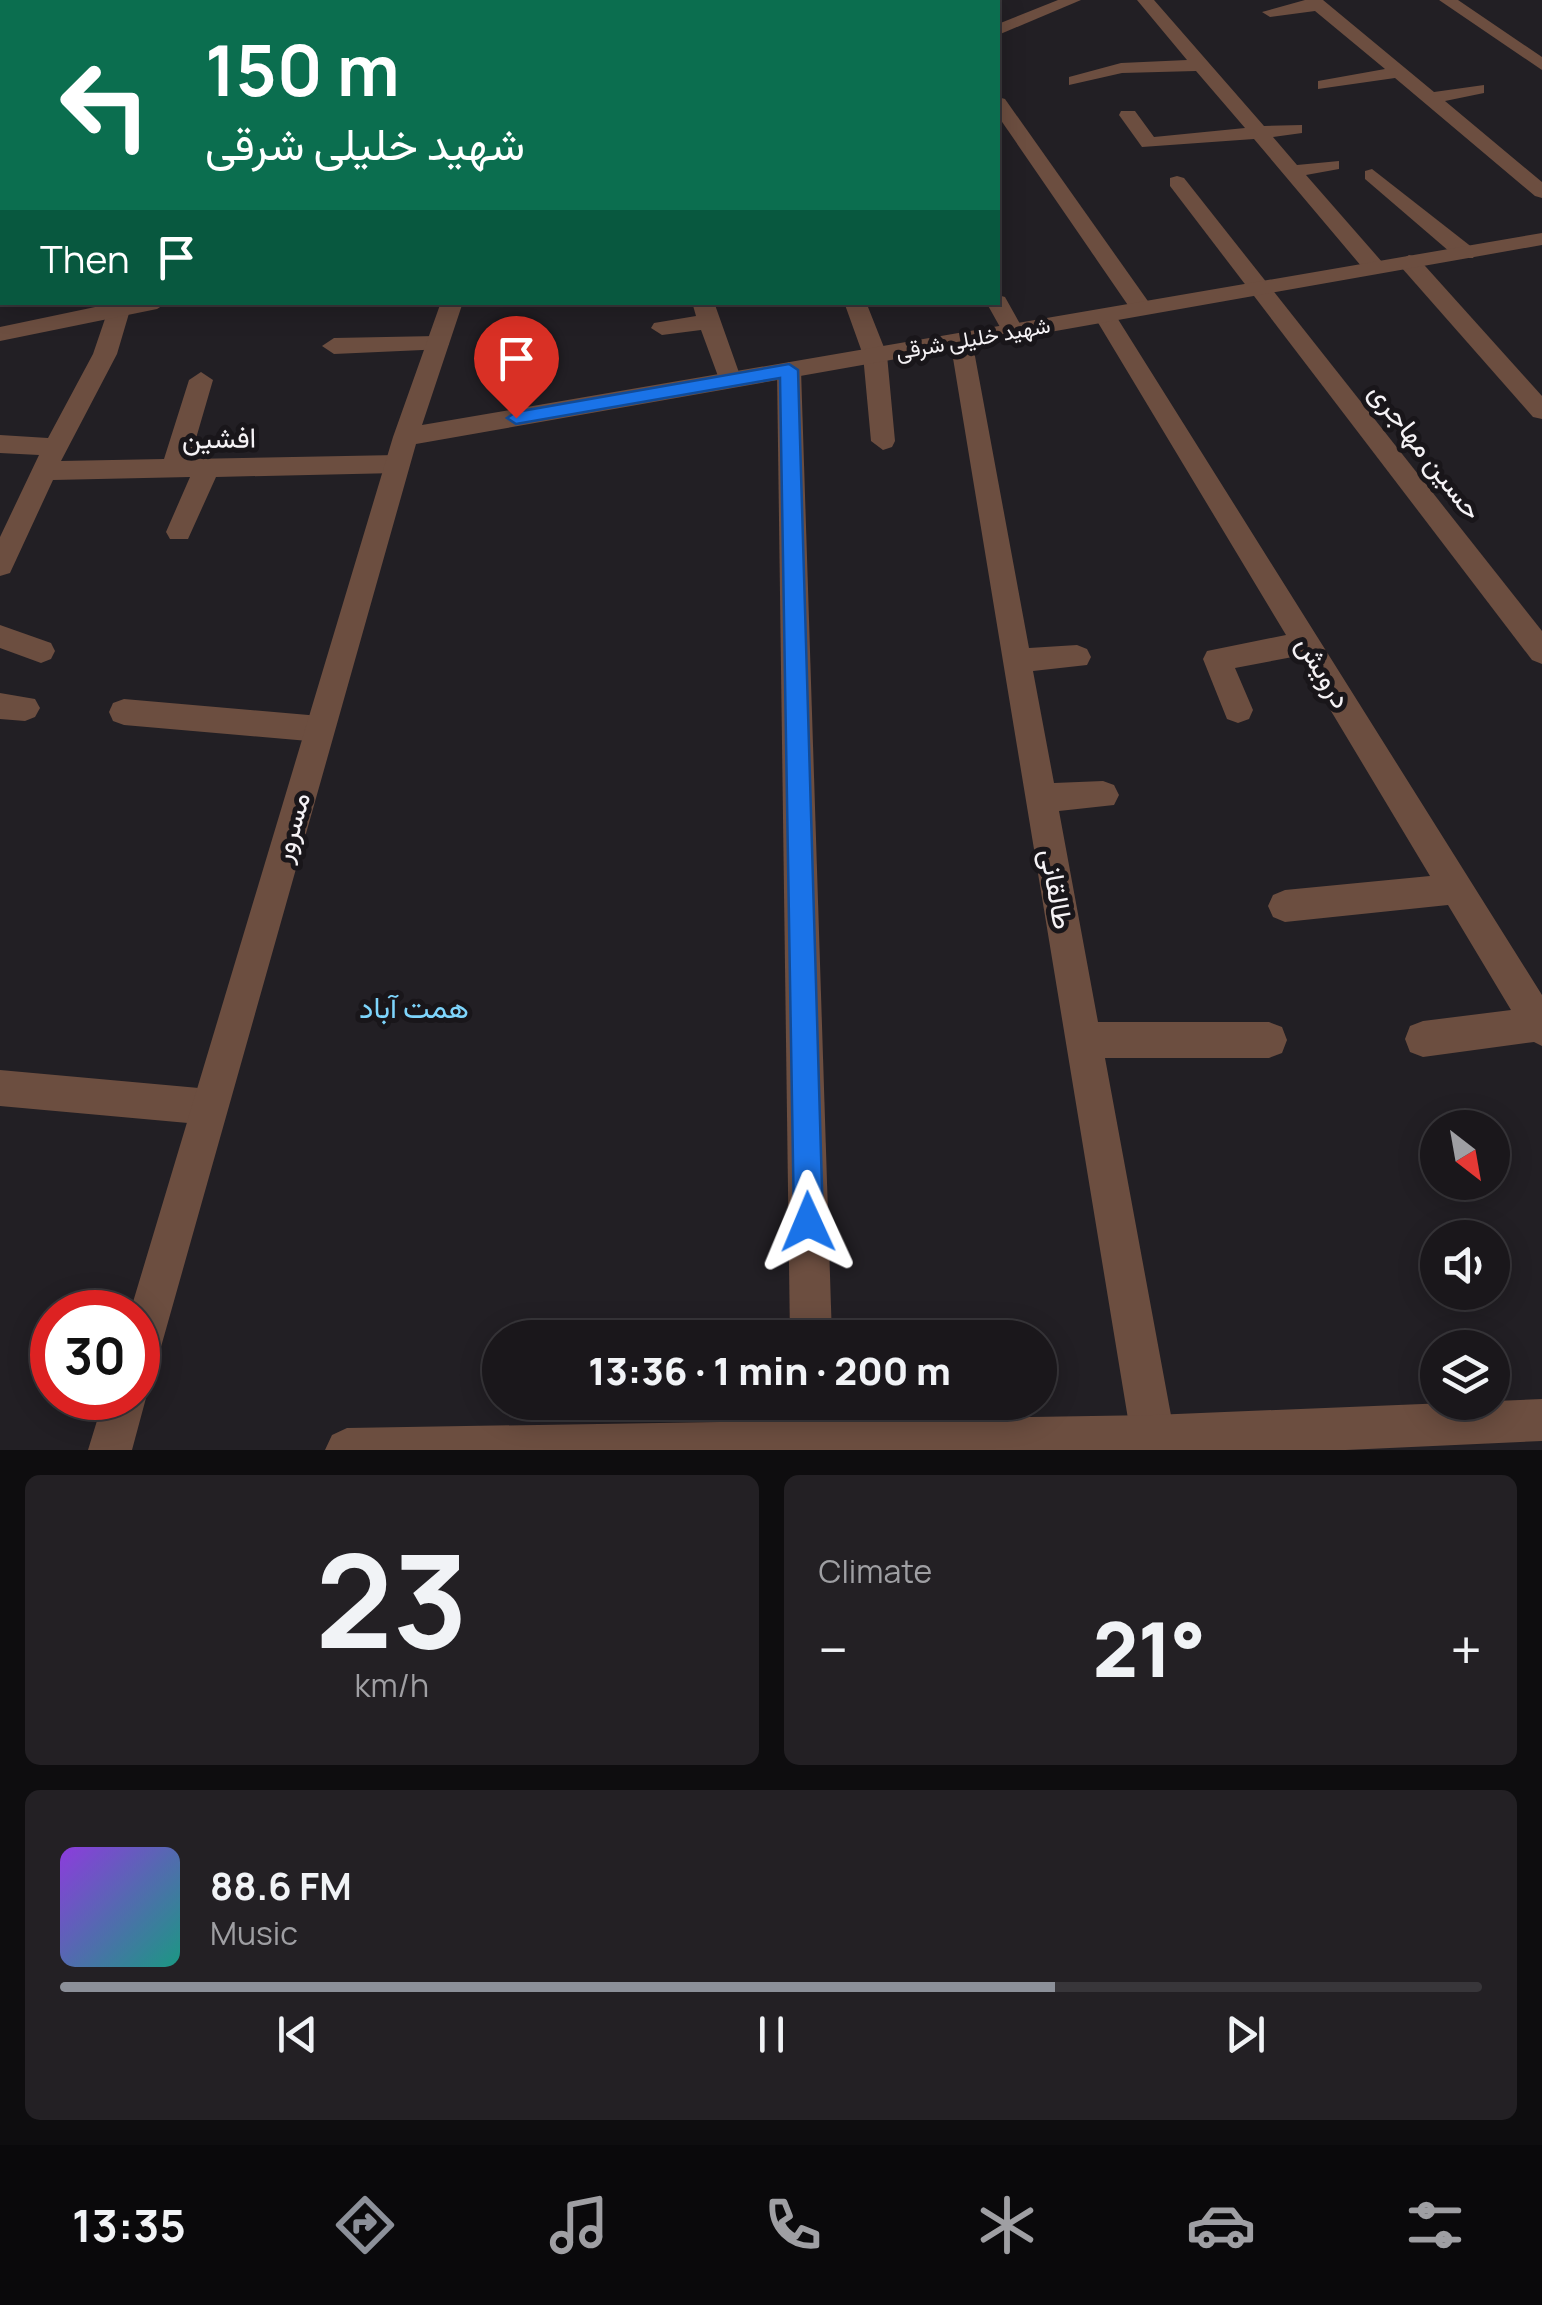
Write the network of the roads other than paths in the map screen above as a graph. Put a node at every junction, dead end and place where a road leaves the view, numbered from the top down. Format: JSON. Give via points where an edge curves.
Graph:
{"nodes":[{"id":1,"x":1073,"y":0,"type":"edge"},
{"id":2,"x":1145,"y":0,"type":"edge"},
{"id":3,"x":1447,"y":0,"type":"edge"},
{"id":4,"x":1316,"y":3,"type":"edge"},
{"id":5,"x":1270,"y":12,"type":"dead end"},
{"id":6,"x":1000,"y":29,"type":"edge"},
{"id":7,"x":1092,"y":57,"type":"dead end"},
{"id":8,"x":1201,"y":65,"type":"junction"},
{"id":9,"x":1542,"y":65,"type":"edge"},
{"id":10,"x":1121,"y":68,"type":"junction"},
{"id":11,"x":1399,"y":72,"type":"junction"},
{"id":12,"x":1075,"y":80,"type":"dead end"},
{"id":13,"x":1324,"y":85,"type":"dead end"},
{"id":14,"x":1478,"y":89,"type":"dead end"},
{"id":15,"x":1430,"y":98,"type":"junction"},
{"id":16,"x":1000,"y":107,"type":"edge"},
{"id":17,"x":1128,"y":115,"type":"dead end"},
{"id":18,"x":1294,"y":128,"type":"dead end"},
{"id":19,"x":1257,"y":130,"type":"junction"},
{"id":20,"x":1332,"y":165,"type":"dead end"},
{"id":21,"x":1292,"y":172,"type":"junction"},
{"id":22,"x":1372,"y":175,"type":"dead end"},
{"id":23,"x":1177,"y":182,"type":"dead end"},
{"id":24,"x":1542,"y":192,"type":"edge"},
{"id":25,"x":1542,"y":239,"type":"edge"},
{"id":26,"x":1465,"y":253,"type":"junction"},
{"id":27,"x":1409,"y":262,"type":"junction"},
{"id":28,"x":1375,"y":268,"type":"junction"},
{"id":29,"x":1262,"y":288,"type":"junction"},
{"id":30,"x":142,"y":305,"type":"edge"},
{"id":31,"x":451,"y":305,"type":"edge"},
{"id":32,"x":855,"y":305,"type":"edge"},
{"id":33,"x":999,"y":305,"type":"edge"},
{"id":34,"x":1142,"y":309,"type":"junction"},
{"id":35,"x":118,"y":310,"type":"junction"},
{"id":36,"x":706,"y":312,"type":"edge"},
{"id":37,"x":1105,"y":316,"type":"junction"},
{"id":38,"x":662,"y":328,"type":"dead end"},
{"id":39,"x":1013,"y":331,"type":"junction"},
{"id":40,"x":0,"y":334,"type":"edge"},
{"id":41,"x":961,"y":340,"type":"junction"},
{"id":42,"x":437,"y":344,"type":"junction"},
{"id":43,"x":334,"y":346,"type":"dead end"},
{"id":44,"x":875,"y":355,"type":"junction"},
{"id":45,"x":789,"y":370,"type":"junction"},
{"id":46,"x":201,"y":380,"type":"dead end"},
{"id":47,"x":730,"y":380,"type":"junction"},
{"id":48,"x":1542,"y":411,"type":"edge"},
{"id":49,"x":883,"y":441,"type":"dead end"},
{"id":50,"x":0,"y":444,"type":"edge"},
{"id":51,"x":54,"y":446,"type":"junction"},
{"id":52,"x":401,"y":451,"type":"junction"},
{"id":53,"x":206,"y":468,"type":"junction"},
{"id":54,"x":174,"y":469,"type":"junction"},
{"id":55,"x":38,"y":482,"type":"junction"},
{"id":56,"x":0,"y":496,"type":"edge"},
{"id":57,"x":180,"y":532,"type":"dead end"},
{"id":58,"x":0,"y":566,"type":"edge"},
{"id":59,"x":0,"y":636,"type":"edge"},
{"id":60,"x":1306,"y":643,"type":"junction"},
{"id":61,"x":41,"y":651,"type":"dead end"},
{"id":62,"x":1542,"y":652,"type":"edge"},
{"id":63,"x":1077,"y":657,"type":"dead end"},
{"id":64,"x":1017,"y":660,"type":"junction"},
{"id":65,"x":1238,"y":710,"type":"dead end"},
{"id":66,"x":124,"y":712,"type":"dead end"},
{"id":67,"x":320,"y":728,"type":"junction"},
{"id":68,"x":1103,"y":795,"type":"dead end"},
{"id":69,"x":1041,"y":798,"type":"junction"},
{"id":70,"x":1457,"y":889,"type":"junction"},
{"id":71,"x":1285,"y":906,"type":"dead end"},
{"id":72,"x":1541,"y":1026,"type":"edge"},
{"id":73,"x":1423,"y":1038,"type":"dead end"},
{"id":74,"x":1083,"y":1040,"type":"junction"},
{"id":75,"x":1269,"y":1040,"type":"dead end"},
{"id":76,"x":0,"y":1088,"type":"edge"},
{"id":77,"x":210,"y":1107,"type":"junction"},
{"id":78,"x":157,"y":1290,"type":"edge"},
{"id":79,"x":811,"y":1320,"type":"edge"},
{"id":80,"x":119,"y":1420,"type":"edge"},
{"id":81,"x":1542,"y":1420,"type":"edge"},
{"id":82,"x":813,"y":1423,"type":"edge"},
{"id":83,"x":1153,"y":1437,"type":"junction"},
{"id":84,"x":921,"y":1445,"type":"edge"},
{"id":85,"x":553,"y":1448,"type":"edge"},
{"id":86,"x":110,"y":1450,"type":"edge"},
{"id":87,"x":347,"y":1450,"type":"edge"}],
"edges":[{"from":1,"to":6,"type":"street"},
{"from":2,"to":8,"type":"street"},
{"from":3,"to":9,"type":"street"},
{"from":4,"to":5,"type":"street"},
{"from":4,"to":11,"type":"street"},
{"from":7,"to":10,"type":"street","via":[[1113,51]]},
{"from":8,"to":10,"type":"street"},
{"from":8,"to":19,"type":"street"},
{"from":10,"to":12,"type":"street"},
{"from":11,"to":13,"type":"street"},
{"from":11,"to":15,"type":"street"},
{"from":14,"to":15,"type":"street"},
{"from":15,"to":24,"type":"street"},
{"from":16,"to":34,"type":"street"},
{"from":17,"to":19,"type":"street","via":[[1148,143]]},
{"from":18,"to":19,"type":"street"},
{"from":19,"to":21,"type":"street"},
{"from":20,"to":21,"type":"street"},
{"from":21,"to":28,"type":"street"},
{"from":22,"to":26,"type":"street"},
{"from":23,"to":29,"type":"street","name":"حسین مهاجری"},
{"from":25,"to":26,"type":"street","name":"شهید خلیلی شرقی"},
{"from":26,"to":27,"type":"street","name":"شهید خلیلی شرقی"},
{"from":27,"to":28,"type":"street","name":"شهید خلیلی شرقی"},
{"from":27,"to":48,"type":"street"},
{"from":28,"to":29,"type":"street","name":"شهید خلیلی شرقی"},
{"from":29,"to":34,"type":"street","name":"شهید خلیلی شرقی"},
{"from":29,"to":62,"type":"street","name":"حسین مهاجری"},
{"from":30,"to":35,"type":"street"},
{"from":31,"to":42,"type":"street","name":"مسرور"},
{"from":32,"to":44,"type":"street"},
{"from":33,"to":39,"type":"street"},
{"from":34,"to":37,"type":"street","name":"شهید خلیلی شرقی"},
{"from":35,"to":40,"type":"street"},
{"from":35,"to":51,"type":"street","via":[[106,354]]},
{"from":36,"to":38,"type":"street"},
{"from":36,"to":47,"type":"street"},
{"from":37,"to":39,"type":"street","name":"شهید خلیلی شرقی"},
{"from":37,"to":60,"type":"street","name":"درویش"},
{"from":39,"to":41,"type":"street","name":"شهید خلیلی شرقی"},
{"from":41,"to":44,"type":"street","name":"شهید خلیلی شرقی"},
{"from":41,"to":64,"type":"street","name":"طالقانی"},
{"from":42,"to":43,"type":"street"},
{"from":42,"to":52,"type":"street","name":"مسرور"},
{"from":44,"to":45,"type":"street","name":"شهید خلیلی شرقی"},
{"from":44,"to":49,"type":"street"},
{"from":45,"to":47,"type":"street","name":"شهید خلیلی شرقی"},
{"from":45,"to":79,"type":"street"},
{"from":46,"to":54,"type":"street"},
{"from":47,"to":52,"type":"street","name":"شهید خلیلی شرقی"},
{"from":50,"to":51,"type":"street"},
{"from":51,"to":55,"type":"street"},
{"from":52,"to":53,"type":"street","name":"افشین"},
{"from":52,"to":67,"type":"street","name":"مسرور"},
{"from":53,"to":54,"type":"street","name":"افشین"},
{"from":53,"to":57,"type":"street"},
{"from":54,"to":55,"type":"street","name":"افشین"},
{"from":55,"to":56,"type":"street","name":"افشین"},
{"from":55,"to":58,"type":"street"},
{"from":59,"to":61,"type":"street"},
{"from":60,"to":65,"type":"street","via":[[1217,659]]},
{"from":60,"to":70,"type":"street","name":"درویش"},
{"from":63,"to":64,"type":"street"},
{"from":64,"to":69,"type":"street","name":"طالقانی"},
{"from":66,"to":67,"type":"street"},
{"from":67,"to":77,"type":"street","name":"مسرور"},
{"from":68,"to":69,"type":"street"},
{"from":69,"to":74,"type":"street","name":"طالقانی"},
{"from":70,"to":71,"type":"street"},
{"from":70,"to":72,"type":"street","name":"درویش"},
{"from":72,"to":73,"type":"street"},
{"from":74,"to":75,"type":"street"},
{"from":74,"to":83,"type":"street","name":"طالقانی"},
{"from":76,"to":77,"type":"street"},
{"from":77,"to":78,"type":"street","name":"مسرور"},
{"from":80,"to":86,"type":"street"},
{"from":81,"to":83,"type":"street"},
{"from":82,"to":84,"type":"street"},
{"from":82,"to":85,"type":"street"},
{"from":83,"to":84,"type":"street"},
{"from":85,"to":87,"type":"street"}]}
